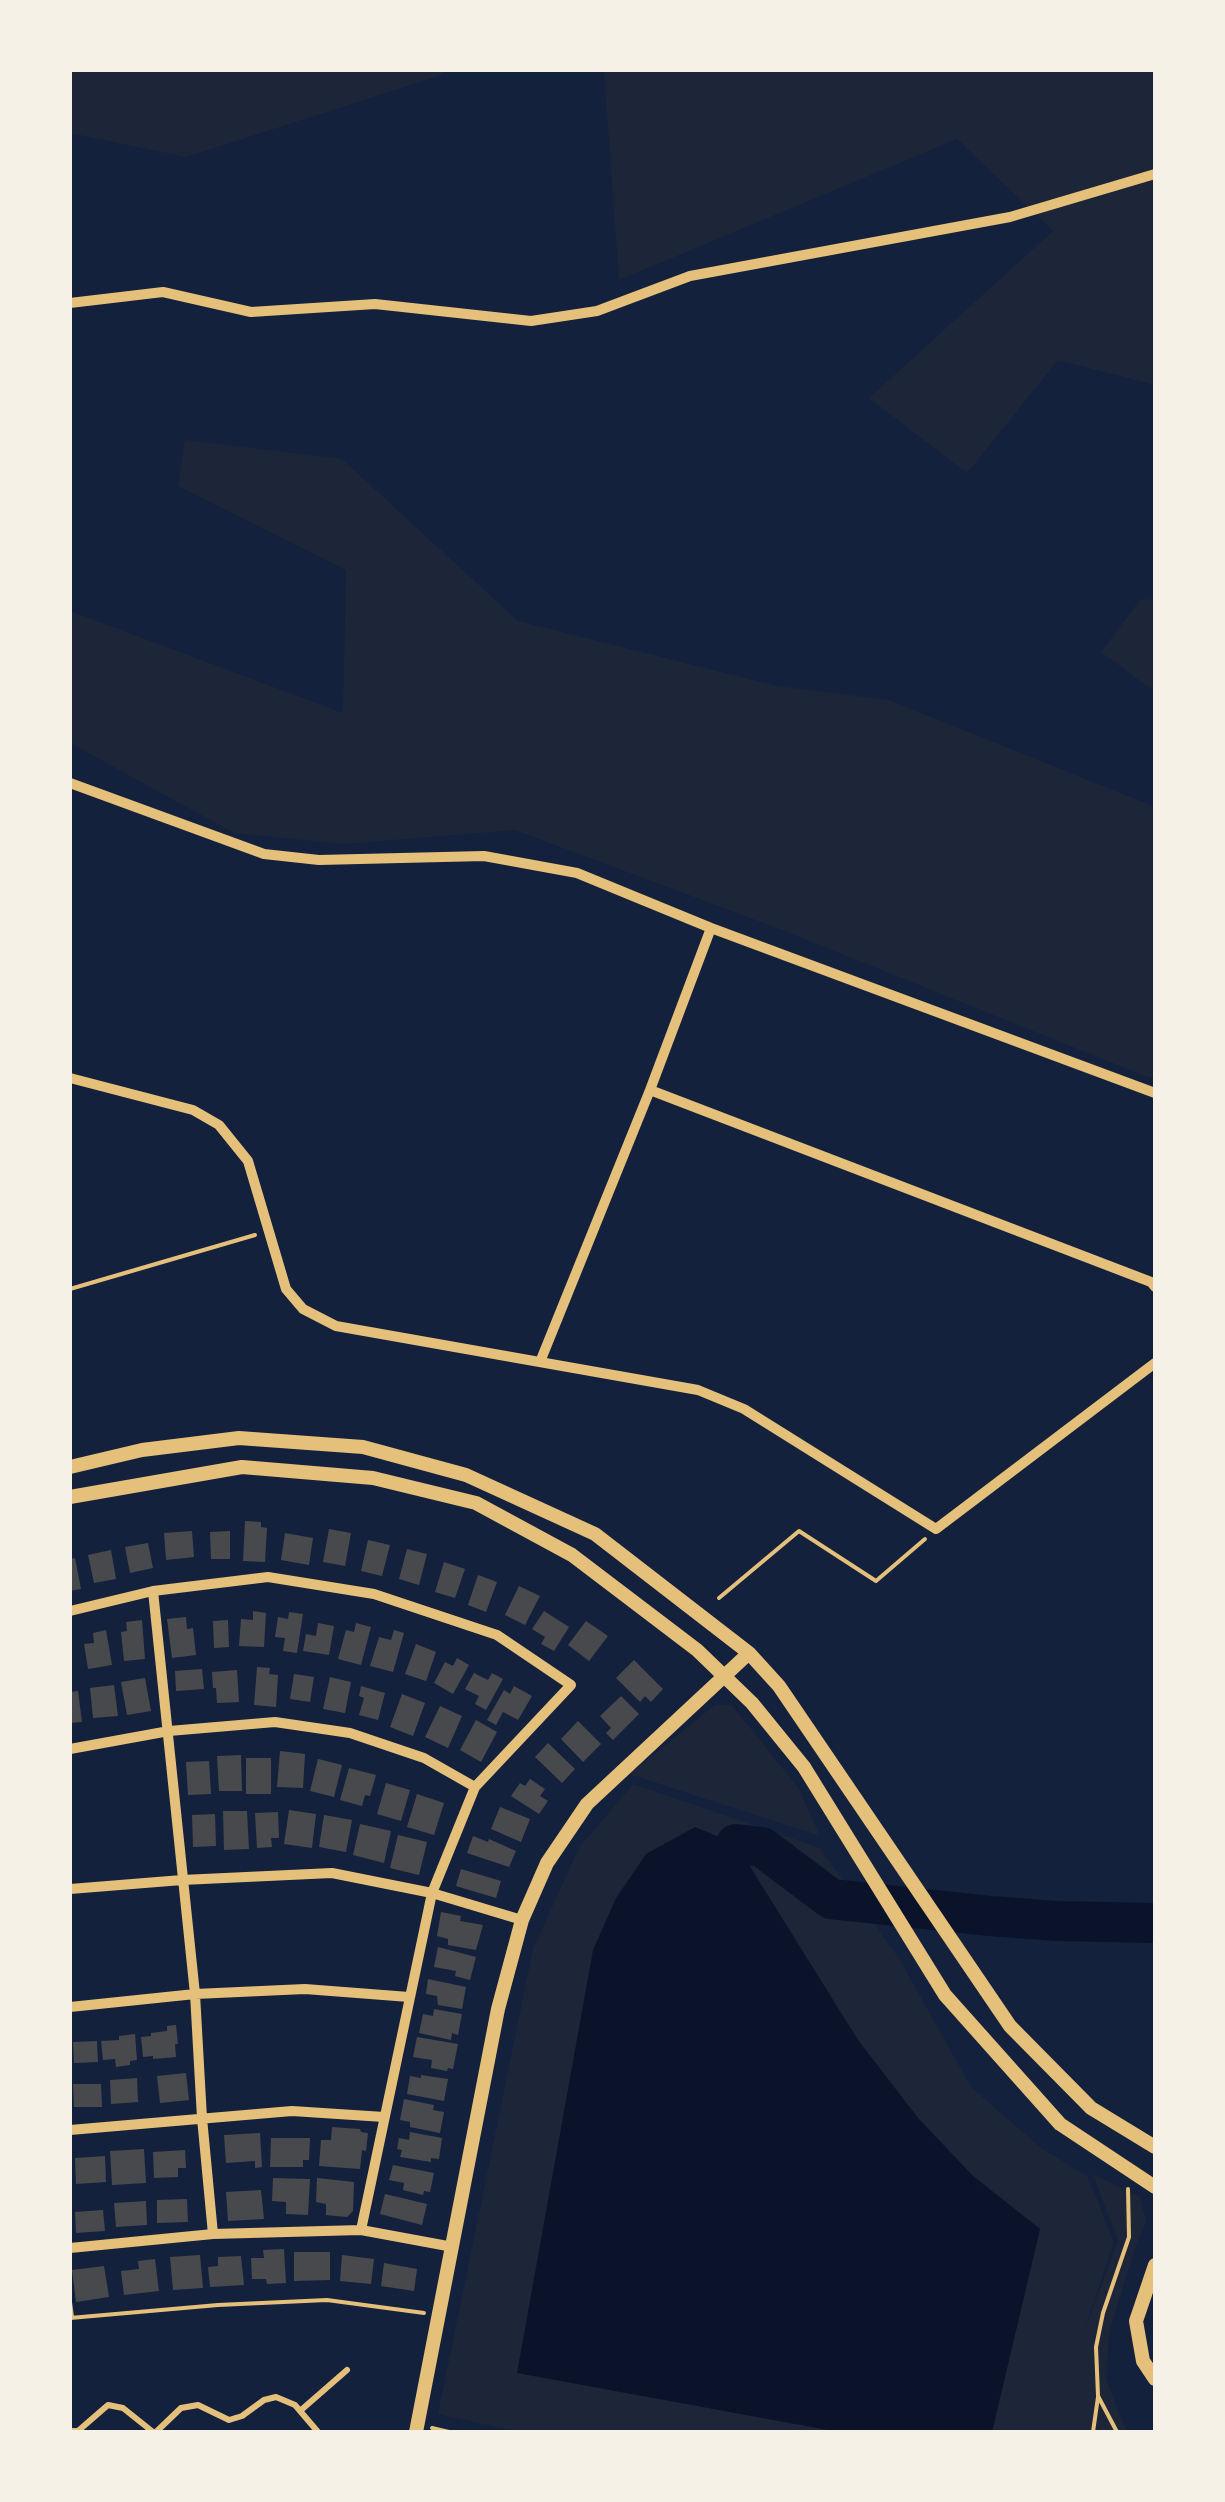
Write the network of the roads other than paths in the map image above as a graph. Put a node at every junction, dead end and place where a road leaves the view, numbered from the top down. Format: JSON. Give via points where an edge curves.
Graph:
{"nodes":[{"id":1,"x":1155,"y":174,"type":"edge"},
{"id":2,"x":70,"y":303,"type":"edge"},
{"id":3,"x":70,"y":783,"type":"edge"},
{"id":4,"x":711,"y":928,"type":"junction"},
{"id":5,"x":70,"y":1078,"type":"edge"},
{"id":6,"x":650,"y":1090,"type":"junction"},
{"id":7,"x":1155,"y":1093,"type":"edge"},
{"id":8,"x":1155,"y":1288,"type":"edge"},
{"id":9,"x":540,"y":1362,"type":"junction"},
{"id":10,"x":1155,"y":1363,"type":"edge"},
{"id":11,"x":70,"y":1467,"type":"edge"},
{"id":12,"x":70,"y":1497,"type":"edge"},
{"id":13,"x":154,"y":1592,"type":"junction"},
{"id":14,"x":70,"y":1611,"type":"edge"},
{"id":15,"x":749,"y":1652,"type":"junction"},
{"id":16,"x":724,"y":1676,"type":"junction"},
{"id":17,"x":169,"y":1730,"type":"junction"},
{"id":18,"x":70,"y":1748,"type":"edge"},
{"id":19,"x":475,"y":1787,"type":"junction"},
{"id":20,"x":182,"y":1880,"type":"junction"},
{"id":21,"x":70,"y":1889,"type":"edge"},
{"id":22,"x":432,"y":1892,"type":"junction"},
{"id":23,"x":522,"y":1920,"type":"junction"},
{"id":24,"x":195,"y":1994,"type":"junction"},
{"id":25,"x":409,"y":1997,"type":"junction"},
{"id":26,"x":70,"y":2007,"type":"edge"},
{"id":27,"x":384,"y":2117,"type":"junction"},
{"id":28,"x":202,"y":2118,"type":"junction"},
{"id":29,"x":70,"y":2130,"type":"edge"},
{"id":30,"x":1155,"y":2147,"type":"edge"},
{"id":31,"x":1155,"y":2187,"type":"edge"},
{"id":32,"x":362,"y":2230,"type":"junction"},
{"id":33,"x":214,"y":2234,"type":"junction"},
{"id":34,"x":454,"y":2247,"type":"junction"},
{"id":35,"x":70,"y":2248,"type":"edge"},
{"id":36,"x":1155,"y":2265,"type":"edge"},
{"id":37,"x":347,"y":2370,"type":"dead end"},
{"id":38,"x":1155,"y":2379,"type":"edge"},
{"id":39,"x":300,"y":2411,"type":"junction"},
{"id":40,"x":70,"y":2431,"type":"edge"},
{"id":41,"x":155,"y":2432,"type":"edge"},
{"id":42,"x":318,"y":2432,"type":"edge"},
{"id":43,"x":416,"y":2432,"type":"edge"}],
"edges":[{"from":1,"to":2,"type":"street","via":[[1010,217],[690,276],[597,311],[531,321],[375,304],[251,312],[163,292]]},
{"from":3,"to":4,"type":"street","via":[[264,854],[319,860],[484,856],[578,874]]},
{"from":4,"to":6,"type":"street"},
{"from":4,"to":7,"type":"street"},
{"from":5,"to":9,"type":"street","via":[[193,1110],[219,1125],[248,1161],[286,1289],[304,1309],[336,1326]]},
{"from":6,"to":8,"type":"street"},
{"from":6,"to":9,"type":"street"},
{"from":9,"to":10,"type":"street","via":[[698,1390],[744,1409],[936,1529]]},
{"from":11,"to":15,"type":"street","via":[[240,1438],[363,1447],[466,1475],[596,1534]]},
{"from":12,"to":16,"type":"street","via":[[242,1467],[373,1478],[476,1503],[572,1555]]},
{"from":13,"to":14,"type":"street"},
{"from":13,"to":17,"type":"street"},
{"from":13,"to":19,"type":"street","via":[[268,1578],[374,1594],[497,1636],[572,1685]]},
{"from":15,"to":16,"type":"street"},
{"from":15,"to":30,"type":"street","via":[[779,1686],[1010,2026],[1091,2108]]},
{"from":16,"to":23,"type":"street","via":[[587,1804],[546,1863]]},
{"from":16,"to":31,"type":"street","via":[[804,1767],[945,1995],[1060,2124]]},
{"from":17,"to":18,"type":"street"},
{"from":17,"to":19,"type":"street","via":[[275,1722],[350,1733],[424,1758]]},
{"from":17,"to":20,"type":"street"},
{"from":19,"to":22,"type":"street"},
{"from":20,"to":21,"type":"street"},
{"from":20,"to":22,"type":"street","via":[[332,1873]]},
{"from":20,"to":24,"type":"street"},
{"from":22,"to":23,"type":"street"},
{"from":22,"to":25,"type":"street"},
{"from":23,"to":34,"type":"street","via":[[498,2009]]},
{"from":24,"to":25,"type":"street","via":[[304,1990]]},
{"from":24,"to":26,"type":"street"},
{"from":24,"to":28,"type":"street"},
{"from":25,"to":27,"type":"street"},
{"from":27,"to":28,"type":"street","via":[[292,2111]]},
{"from":27,"to":32,"type":"street"},
{"from":28,"to":29,"type":"street"},
{"from":28,"to":33,"type":"street"},
{"from":32,"to":33,"type":"street"},
{"from":32,"to":34,"type":"street"},
{"from":33,"to":35,"type":"street"},
{"from":34,"to":43,"type":"street"},
{"from":36,"to":38,"type":"street","via":[[1136,2321],[1143,2362]]},
{"from":37,"to":39,"type":"lane"},
{"from":39,"to":41,"type":"lane","via":[[276,2397],[229,2420],[198,2405],[181,2408]]},
{"from":39,"to":42,"type":"lane"},
{"from":40,"to":41,"type":"lane","via":[[108,2405]]}]}
